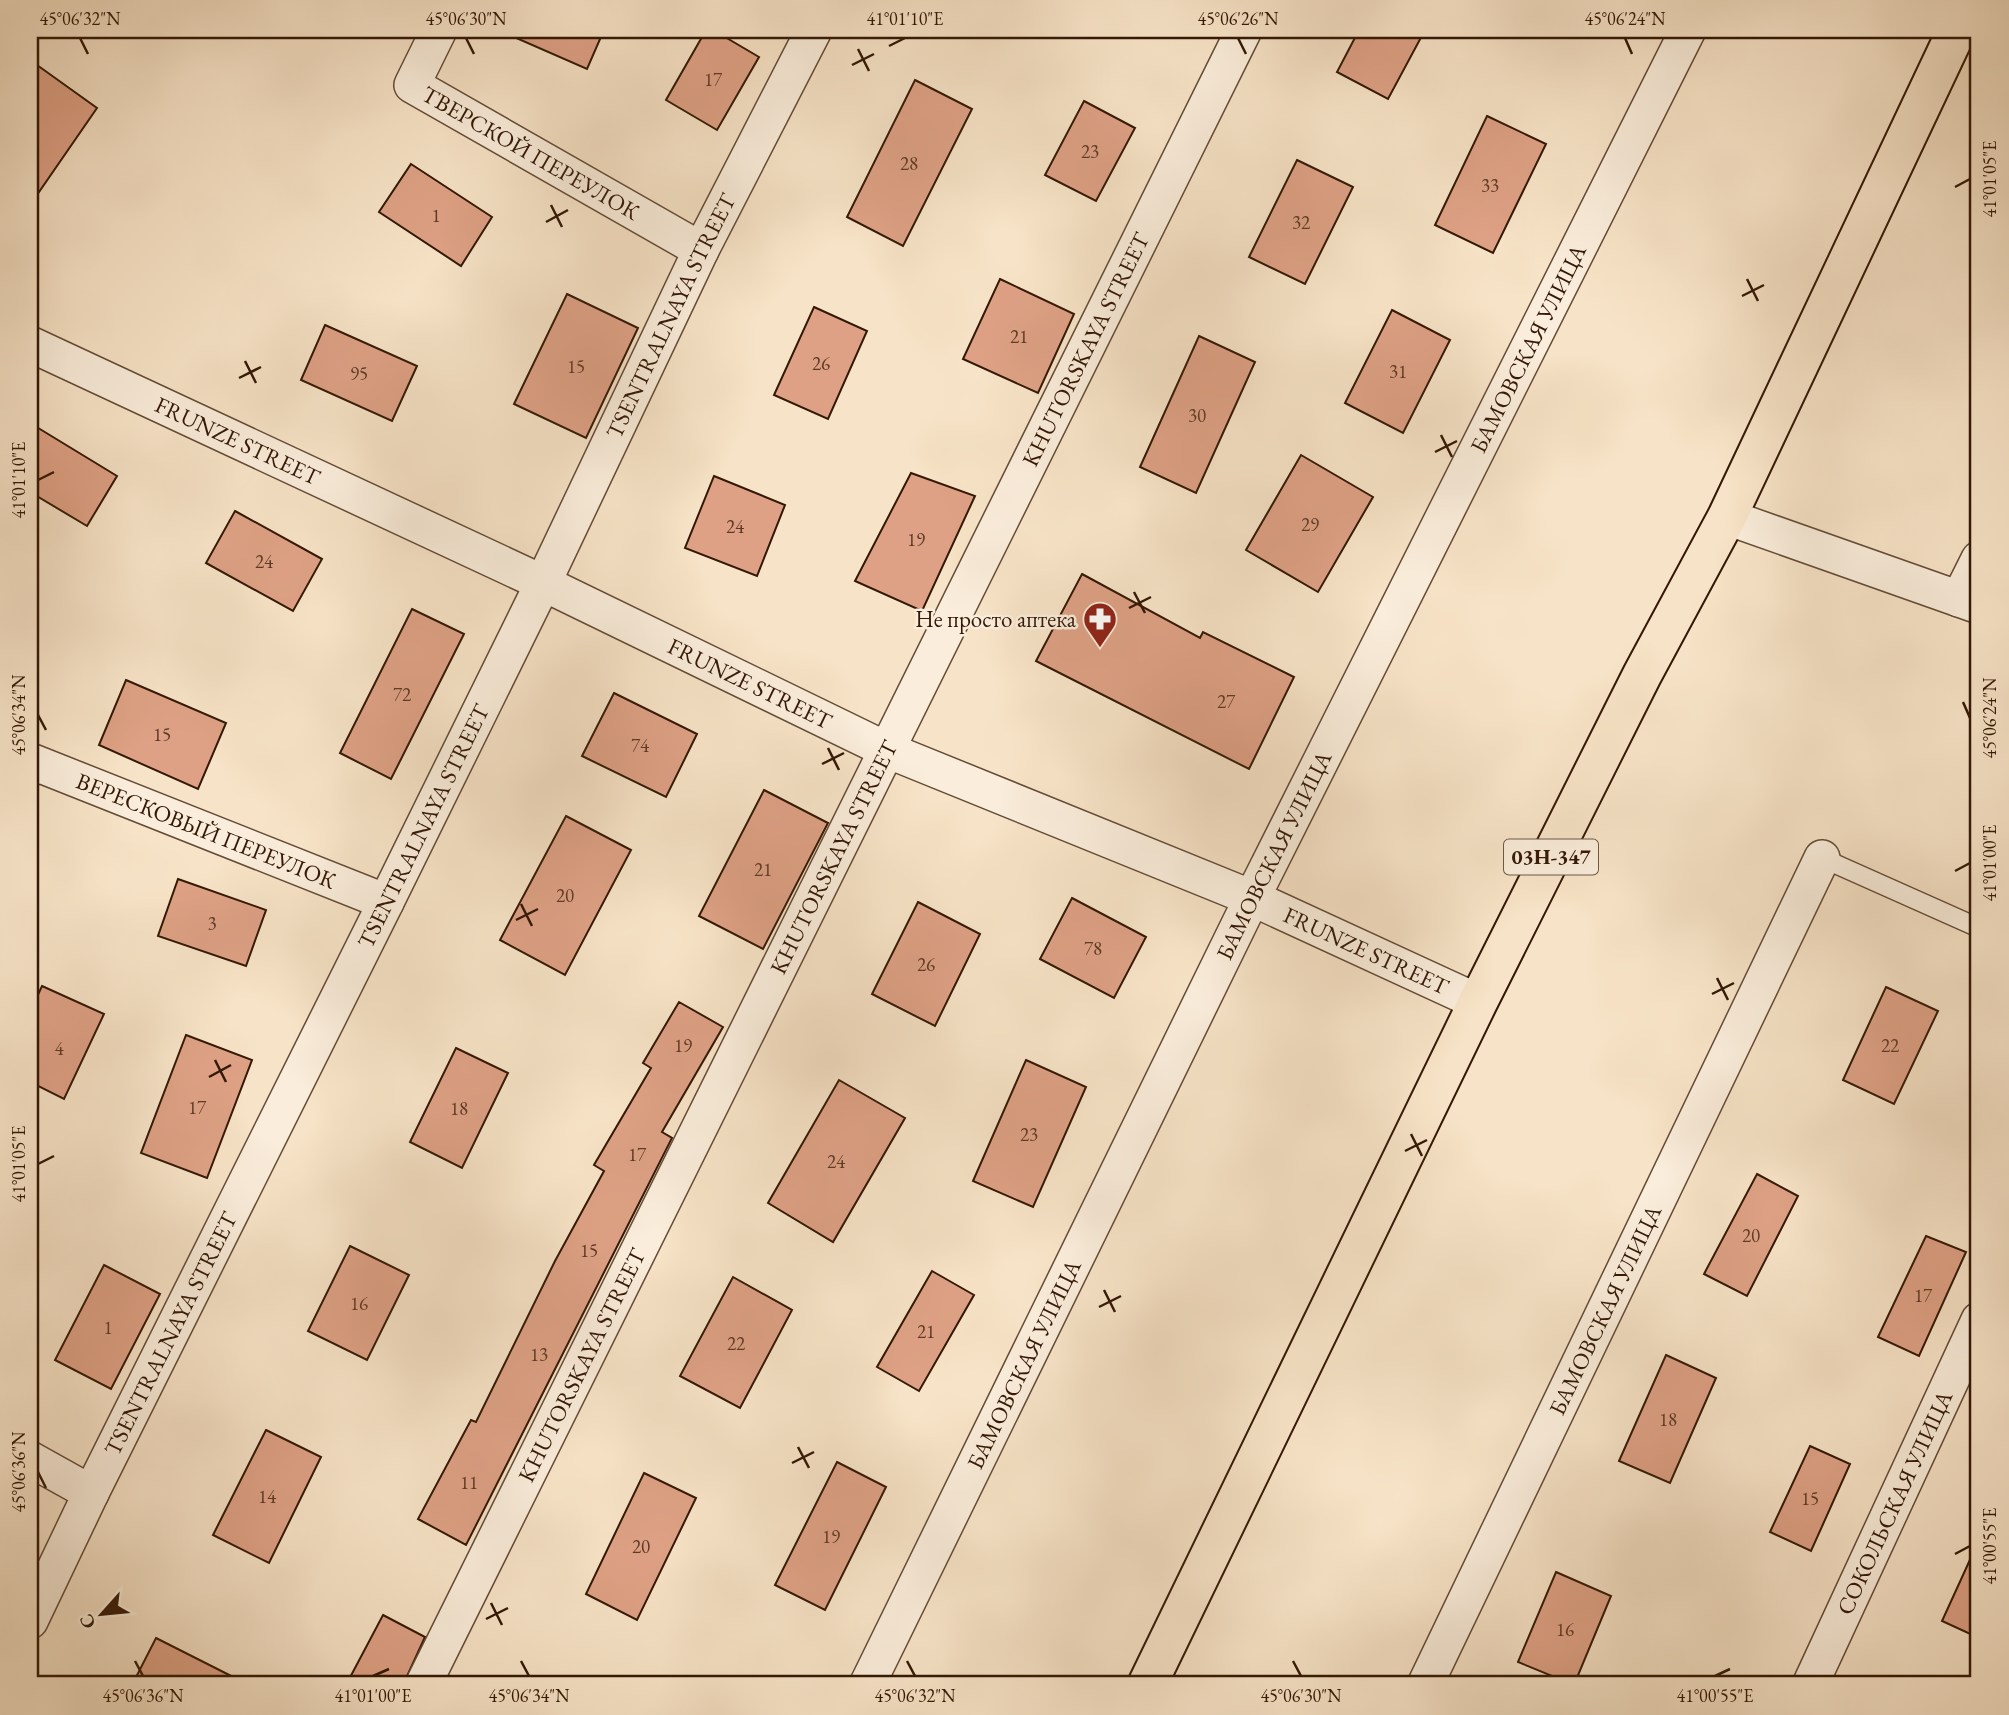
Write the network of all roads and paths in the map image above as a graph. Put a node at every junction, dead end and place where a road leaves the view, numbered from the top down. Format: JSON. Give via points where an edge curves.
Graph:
{"nodes":[{"id":1,"x":439,"y":30,"type":"edge"},
{"id":2,"x":814,"y":30,"type":"edge"},
{"id":3,"x":1244,"y":30,"type":"edge"},
{"id":4,"x":1688,"y":30,"type":"edge"},
{"id":5,"x":1957,"y":30,"type":"edge"},
{"id":6,"x":701,"y":250,"type":"junction"},
{"id":7,"x":30,"y":345,"type":"edge"},
{"id":8,"x":1727,"y":517,"type":"junction"},
{"id":9,"x":1979,"y":559,"type":"edge"},
{"id":10,"x":543,"y":583,"type":"junction"},
{"id":11,"x":1969,"y":603,"type":"edge"},
{"id":12,"x":887,"y":750,"type":"junction"},
{"id":13,"x":30,"y":769,"type":"edge"},
{"id":14,"x":1822,"y":858,"type":"joint"},
{"id":15,"x":1252,"y":898,"type":"junction"},
{"id":16,"x":386,"y":902,"type":"junction"},
{"id":17,"x":1979,"y":928,"type":"edge"},
{"id":18,"x":1478,"y":1002,"type":"junction"},
{"id":19,"x":1979,"y":1320,"type":"edge"},
{"id":20,"x":30,"y":1459,"type":"edge"},
{"id":21,"x":90,"y":1493,"type":"junction"},
{"id":22,"x":30,"y":1621,"type":"edge"},
{"id":23,"x":423,"y":1685,"type":"edge"},
{"id":24,"x":867,"y":1685,"type":"edge"},
{"id":25,"x":1147,"y":1685,"type":"edge"},
{"id":26,"x":1425,"y":1685,"type":"edge"},
{"id":27,"x":1810,"y":1685,"type":"edge"}],
"edges":[{"from":1,"to":6,"type":"street","name":"ТВЕРСКОЙ ПЕРЕУЛОК","via":[[412,85]]},
{"from":2,"to":6,"type":"street","name":"TSENTRALNAYA STREET"},
{"from":3,"to":12,"type":"street","name":"KHUTORSKAYA STREET"},
{"from":4,"to":15,"type":"street","name":"БАМОВСКАЯ УЛИЦА"},
{"from":5,"to":8,"type":"main road","number":"03Н-347"},
{"from":6,"to":10,"type":"street","name":"TSENTRALNAYA STREET"},
{"from":7,"to":10,"type":"street","name":"FRUNZE STREET"},
{"from":8,"to":11,"type":"street"},
{"from":8,"to":18,"type":"main road","number":"03Н-347"},
{"from":9,"to":11,"type":"street"},
{"from":10,"to":12,"type":"street","name":"FRUNZE STREET"},
{"from":10,"to":16,"type":"street","name":"TSENTRALNAYA STREET"},
{"from":12,"to":15,"type":"street","name":"FRUNZE STREET"},
{"from":12,"to":23,"type":"street","name":"KHUTORSKAYA STREET"},
{"from":13,"to":16,"type":"street","name":"ВЕРЕСКОВЫЙ ПЕРЕУЛОК","via":[[33,762]]},
{"from":14,"to":17,"type":"lane"},
{"from":14,"to":26,"type":"street","name":"БАМОВСКАЯ УЛИЦА"},
{"from":15,"to":18,"type":"street","name":"FRUNZE STREET"},
{"from":15,"to":24,"type":"street","name":"БАМОВСКАЯ УЛИЦА"},
{"from":16,"to":21,"type":"street","name":"TSENTRALNAYA STREET"},
{"from":18,"to":25,"type":"main road","number":"03Н-347"},
{"from":19,"to":27,"type":"street","name":"СОКОЛЬСКАЯ УЛИЦА"},
{"from":20,"to":21,"type":"street"},
{"from":21,"to":22,"type":"street","name":"TSENTRALNAYA STREET"}]}
